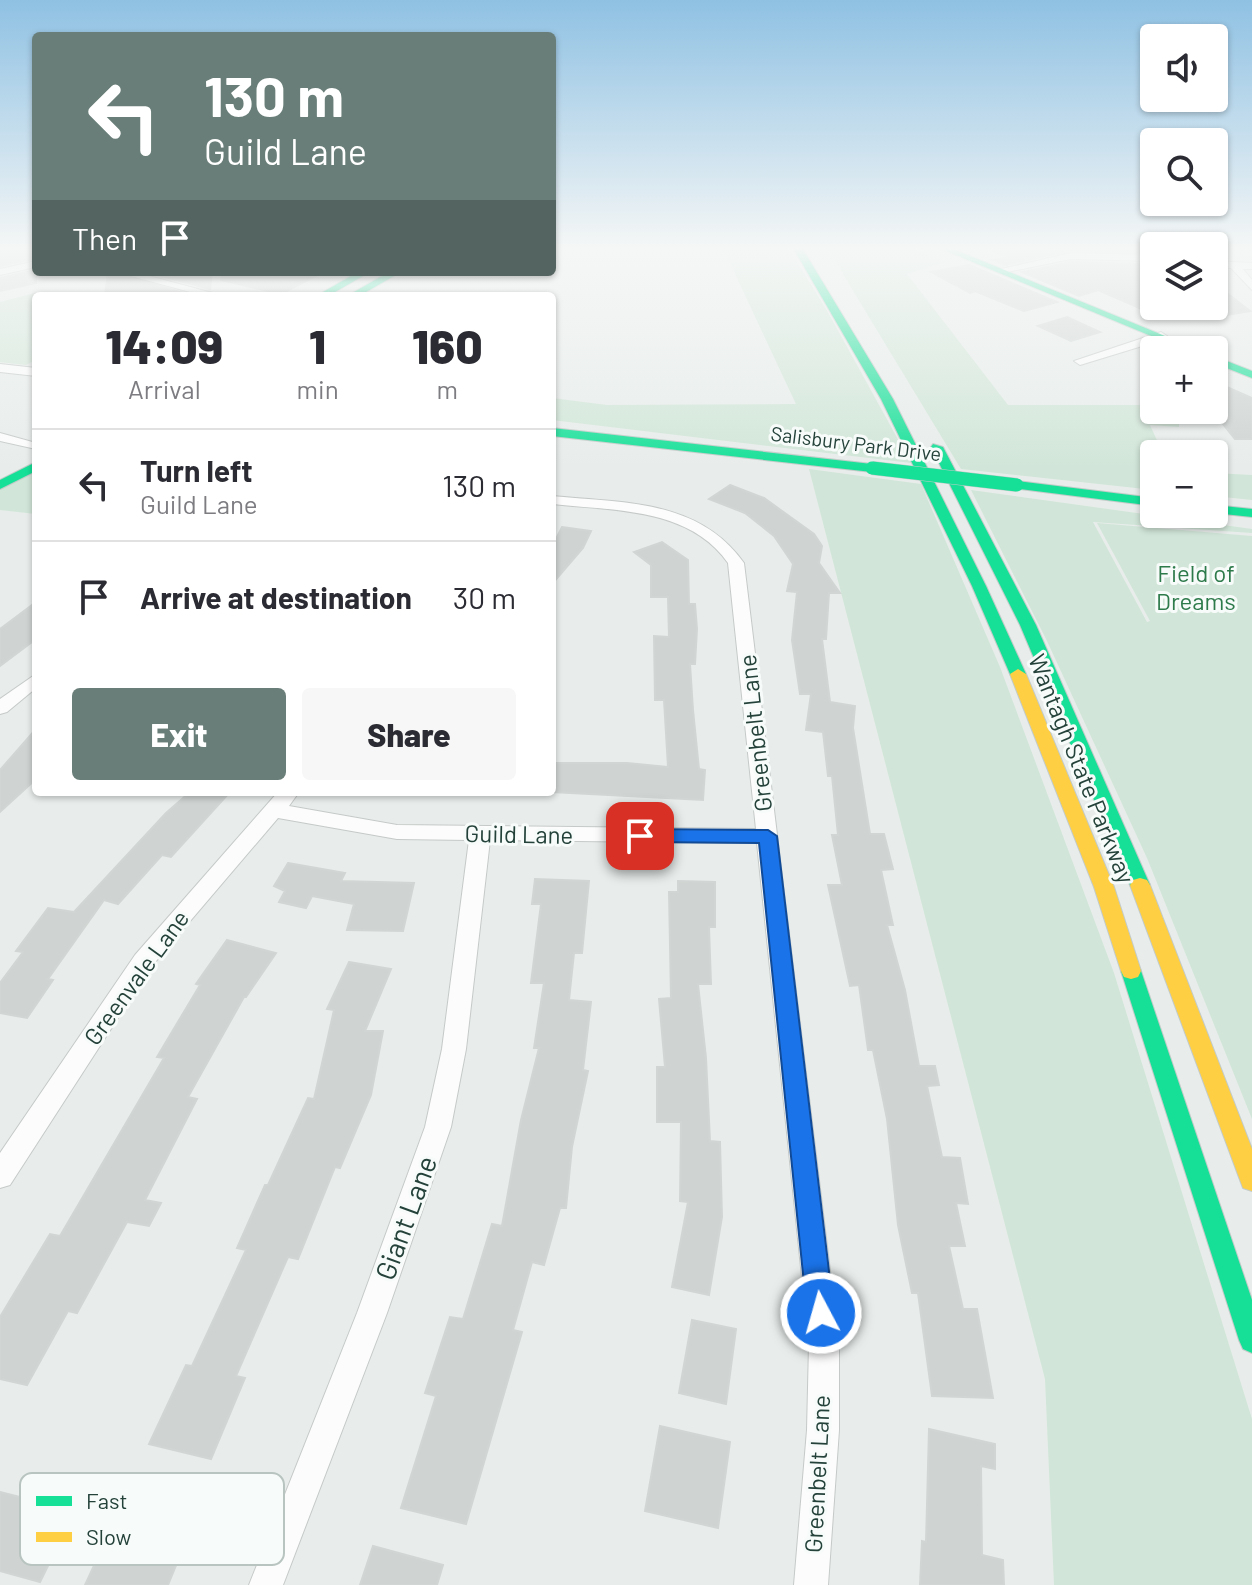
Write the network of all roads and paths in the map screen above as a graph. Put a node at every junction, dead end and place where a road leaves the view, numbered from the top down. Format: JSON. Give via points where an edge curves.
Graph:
{"nodes":[{"id":1,"x":840,"y":320,"type":"edge"},
{"id":2,"x":1122,"y":320,"type":"edge"},
{"id":3,"x":1161,"y":336,"type":"edge"},
{"id":4,"x":1140,"y":342,"type":"edge"},
{"id":5,"x":1080,"y":361,"type":"dead end"},
{"id":6,"x":1228,"y":365,"type":"edge"},
{"id":7,"x":0,"y":368,"type":"edge"},
{"id":8,"x":32,"y":372,"type":"edge"},
{"id":9,"x":1252,"y":375,"type":"edge"},
{"id":10,"x":925,"y":426,"type":"dead end"},
{"id":11,"x":556,"y":432,"type":"edge"},
{"id":12,"x":1,"y":438,"type":"edge"},
{"id":13,"x":32,"y":445,"type":"edge"},
{"id":14,"x":32,"y":446,"type":"edge"},
{"id":15,"x":11,"y":457,"type":"dead end"},
{"id":16,"x":32,"y":468,"type":"edge"},
{"id":17,"x":0,"y":485,"type":"edge"},
{"id":18,"x":1140,"y":500,"type":"edge"},
{"id":19,"x":556,"y":501,"type":"edge"},
{"id":20,"x":1228,"y":510,"type":"edge"},
{"id":21,"x":1252,"y":513,"type":"edge"},
{"id":22,"x":32,"y":682,"type":"edge"},
{"id":23,"x":0,"y":708,"type":"edge"},
{"id":24,"x":285,"y":796,"type":"edge"},
{"id":25,"x":273,"y":810,"type":"junction"},
{"id":26,"x":480,"y":835,"type":"junction"},
{"id":27,"x":768,"y":836,"type":"junction"},
{"id":28,"x":0,"y":1176,"type":"edge"},
{"id":29,"x":1252,"y":1180,"type":"edge"},
{"id":30,"x":1252,"y":1340,"type":"edge"},
{"id":31,"x":284,"y":1539,"type":"edge"},
{"id":32,"x":274,"y":1565,"type":"edge"},
{"id":33,"x":266,"y":1585,"type":"edge"},
{"id":34,"x":811,"y":1585,"type":"edge"}],
"edges":[{"from":1,"to":30,"type":"main road","name":"Wantagh State Parkway","via":[[887,399],[1038,718],[1104,887]]},
{"from":2,"to":3,"type":"main road"},
{"from":4,"to":5,"type":"street"},
{"from":6,"to":9,"type":"main road"},
{"from":7,"to":8,"type":"street"},
{"from":10,"to":29,"type":"main road","name":"Wantagh State Parkway","via":[[1043,655],[1163,943]]},
{"from":11,"to":18,"type":"main road","name":"Salisbury Park Drive","bridge":true},
{"from":12,"to":13,"type":"street"},
{"from":14,"to":15,"type":"main road"},
{"from":16,"to":17,"type":"main road"},
{"from":19,"to":27,"type":"street","name":"Greenbelt Lane","via":[[671,516],[702,527],[730,549],[739,579]]},
{"from":20,"to":21,"type":"main road"},
{"from":22,"to":23,"type":"street"},
{"from":24,"to":25,"type":"street","name":"Greenvale Lane"},
{"from":25,"to":26,"type":"street","name":"Guild Lane","via":[[397,832]]},
{"from":25,"to":28,"type":"street","name":"Greenvale Lane","via":[[143,961]]},
{"from":26,"to":27,"type":"street","name":"Guild Lane"},
{"from":26,"to":31,"type":"street","name":"Giant Lane","via":[[454,1049],[438,1127]]},
{"from":27,"to":34,"type":"street","name":"Greenbelt Lane","via":[[824,1345]]},
{"from":32,"to":33,"type":"street","name":"Giant Lane"}]}
